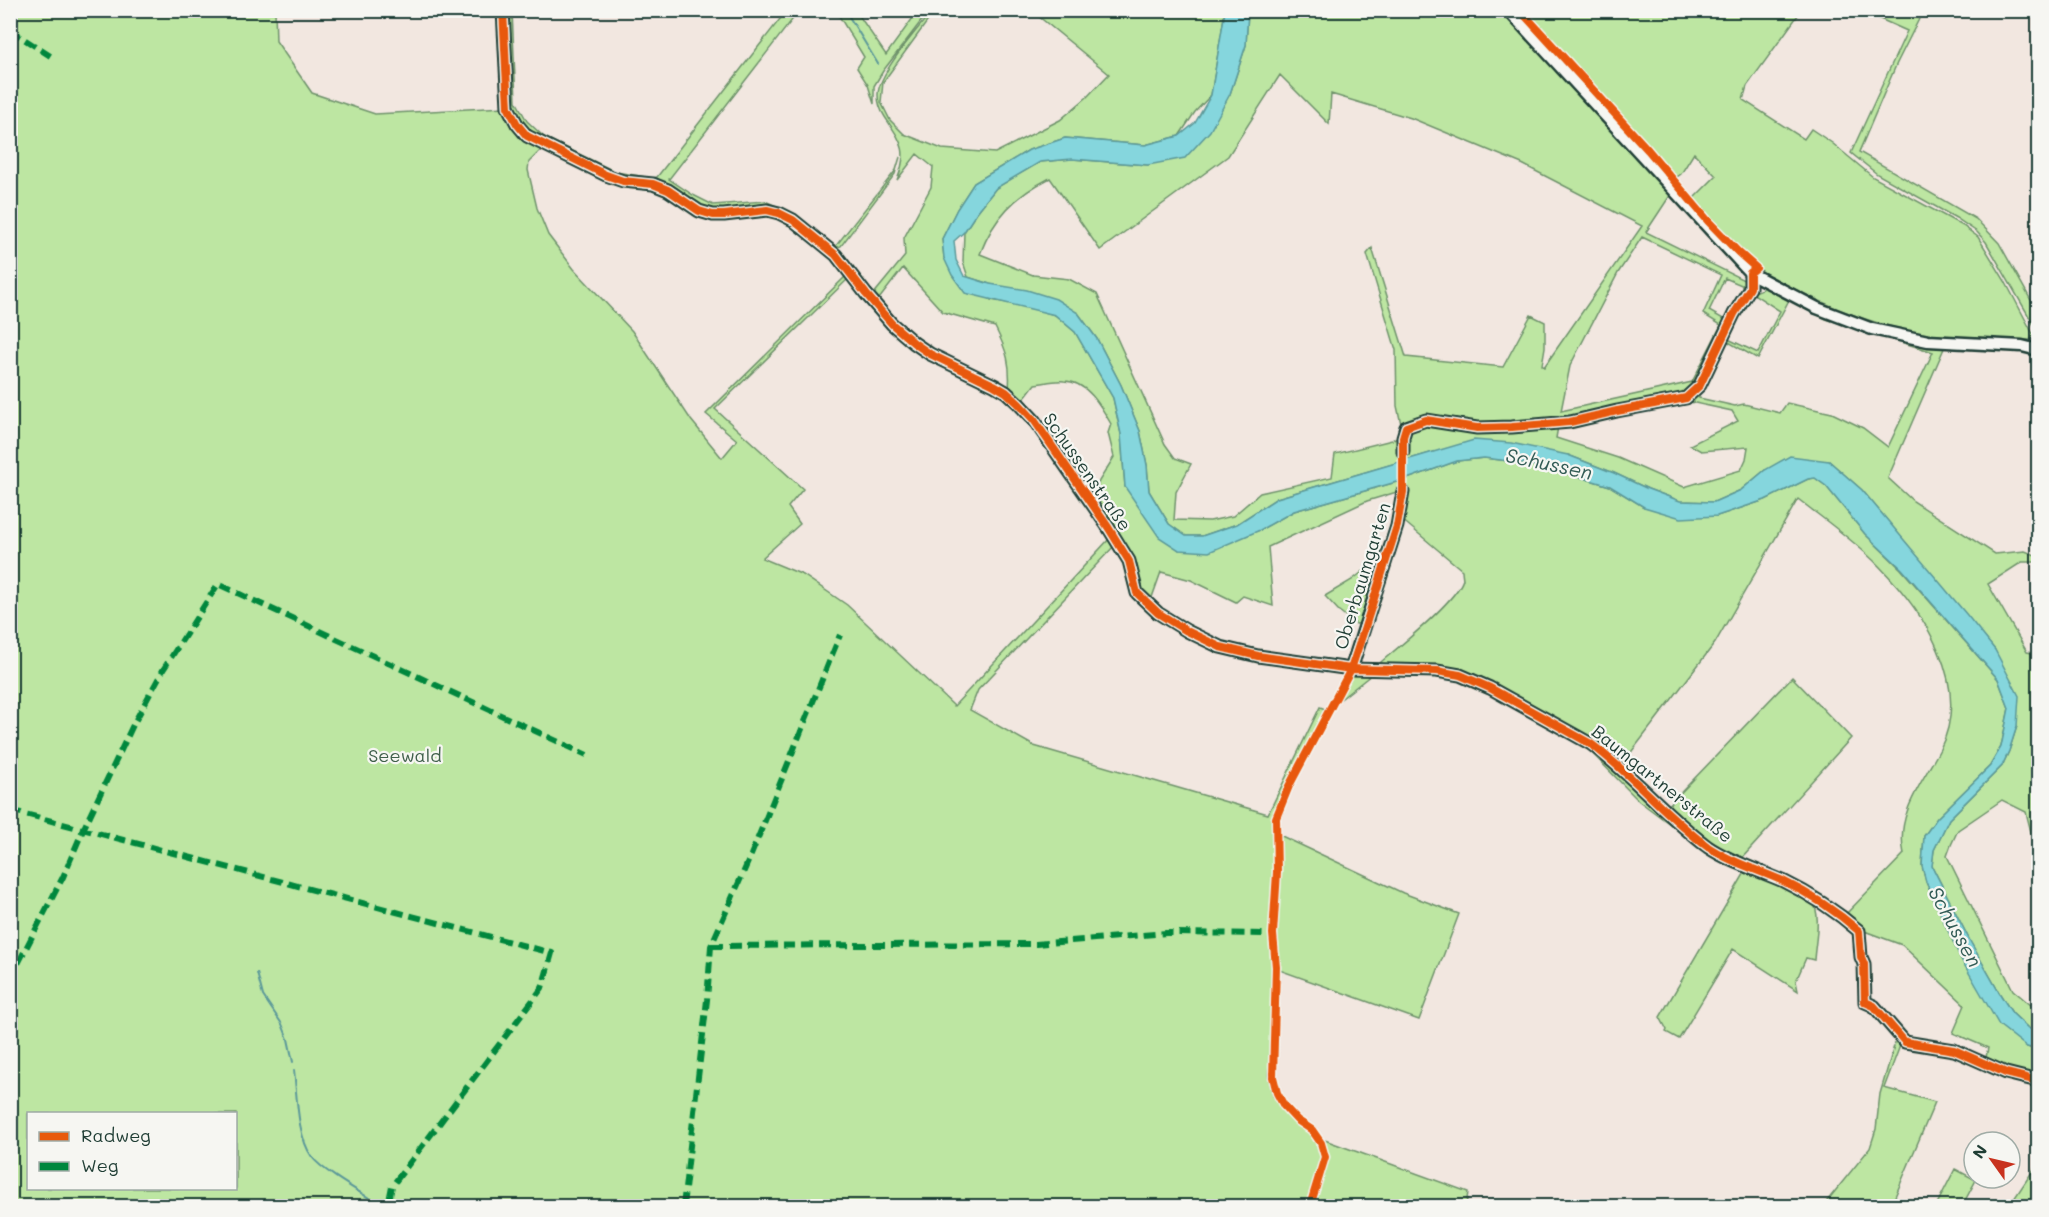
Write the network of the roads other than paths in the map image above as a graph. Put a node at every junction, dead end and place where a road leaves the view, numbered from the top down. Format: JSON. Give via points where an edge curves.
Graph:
{"nodes":[{"id":1,"x":503,"y":10,"type":"edge"},
{"id":2,"x":1508,"y":10,"type":"edge"},
{"id":3,"x":1750,"y":273,"type":"junction"},
{"id":4,"x":1766,"y":283,"type":"junction"},
{"id":5,"x":1750,"y":288,"type":"junction"},
{"id":6,"x":2038,"y":350,"type":"edge"},
{"id":7,"x":1403,"y":452,"type":"tunnel mouth"},
{"id":8,"x":1403,"y":492,"type":"tunnel mouth"},
{"id":9,"x":1351,"y":669,"type":"junction"},
{"id":10,"x":2038,"y":1081,"type":"edge"}],
"edges":[{"from":1,"to":9,"type":"street","name":"Schussenstraße","via":[[508,107],[527,136],[606,175],[668,190],[699,211],[724,215],[767,210],[793,220],[836,255],[892,324],[914,343],[1006,392],[1034,420],[1108,527],[1128,561],[1137,593],[1145,603],[1220,647]]},
{"from":2,"to":3,"type":"street"},
{"from":3,"to":4,"type":"street"},
{"from":3,"to":5,"type":"street"},
{"from":4,"to":5,"type":"street"},
{"from":4,"to":6,"type":"street","via":[[1872,330],[1928,341]]},
{"from":5,"to":7,"type":"street","via":[[1700,385],[1686,398],[1570,422],[1512,427],[1477,428],[1426,420],[1406,427]]},
{"from":8,"to":9,"type":"street","name":"Oberbaumgarten","via":[[1397,526]]},
{"from":9,"to":10,"type":"street","name":"Baumgartnerstraße","via":[[1460,675],[1591,744],[1710,848],[1786,883],[1830,908],[1859,931],[1865,1002],[1874,1006],[1905,1042],[1954,1050],[2006,1073]]}]}
